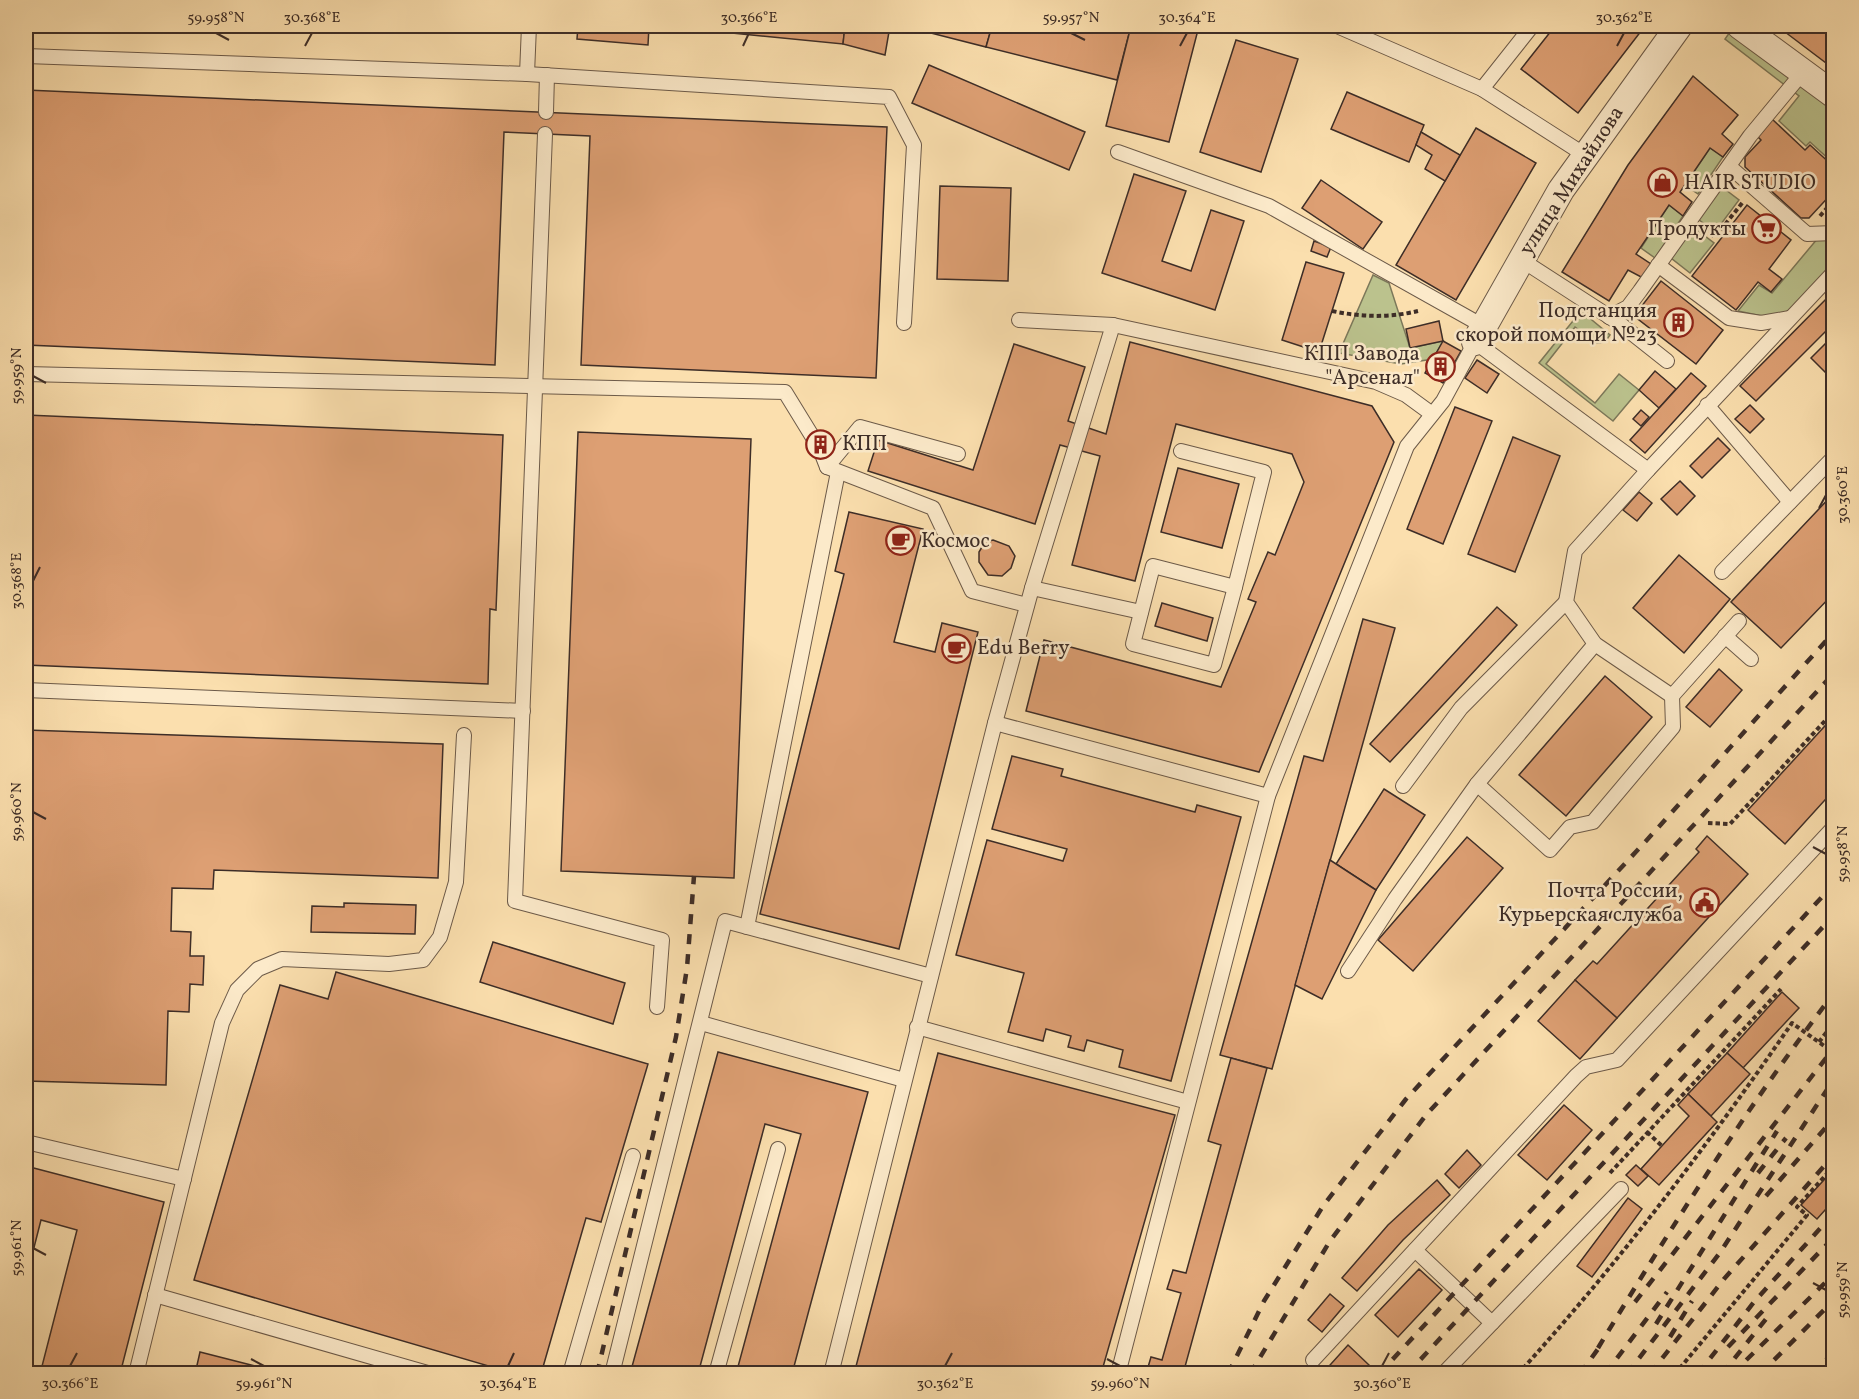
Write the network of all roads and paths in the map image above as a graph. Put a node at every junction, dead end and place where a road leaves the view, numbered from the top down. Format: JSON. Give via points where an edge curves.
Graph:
{"nodes":[{"id":1,"x":529,"y":26,"type":"edge"},
{"id":2,"x":1338,"y":26,"type":"edge"},
{"id":3,"x":1532,"y":26,"type":"edge"},
{"id":4,"x":1679,"y":26,"type":"edge"},
{"id":5,"x":1740,"y":26,"type":"edge"},
{"id":6,"x":26,"y":56,"type":"edge"},
{"id":7,"x":1803,"y":72,"type":"junction"},
{"id":8,"x":527,"y":74,"type":"junction"},
{"id":9,"x":548,"y":75,"type":"junction"},
{"id":10,"x":1482,"y":89,"type":"junction"},
{"id":11,"x":1833,"y":95,"type":"edge"},
{"id":12,"x":546,"y":112,"type":"dead end"},
{"id":13,"x":545,"y":134,"type":"dead end"},
{"id":14,"x":1118,"y":152,"type":"dead end"},
{"id":15,"x":1585,"y":155,"type":"junction"},
{"id":16,"x":1730,"y":167,"type":"junction"},
{"id":17,"x":1754,"y":188,"type":"junction"},
{"id":18,"x":1692,"y":219,"type":"junction"},
{"id":19,"x":1833,"y":233,"type":"edge"},
{"id":20,"x":1520,"y":259,"type":"junction"},
{"id":21,"x":1658,"y":265,"type":"junction"},
{"id":22,"x":1833,"y":272,"type":"edge"},
{"id":23,"x":1332,"y":311,"type":"dead end"},
{"id":24,"x":1401,"y":315,"type":"dead end"},
{"id":25,"x":1609,"y":316,"type":"junction"},
{"id":26,"x":1790,"y":318,"type":"junction"},
{"id":27,"x":1019,"y":320,"type":"dead end"},
{"id":28,"x":904,"y":322,"type":"dead end"},
{"id":29,"x":1113,"y":325,"type":"junction"},
{"id":30,"x":1479,"y":334,"type":"junction"},
{"id":31,"x":1667,"y":361,"type":"dead end"},
{"id":32,"x":26,"y":374,"type":"edge"},
{"id":33,"x":535,"y":386,"type":"junction"},
{"id":34,"x":1707,"y":405,"type":"junction"},
{"id":35,"x":1432,"y":414,"type":"junction"},
{"id":36,"x":1181,"y":451,"type":"dead end"},
{"id":37,"x":958,"y":454,"type":"dead end"},
{"id":38,"x":1833,"y":457,"type":"edge"},
{"id":39,"x":832,"y":470,"type":"junction"},
{"id":40,"x":1648,"y":470,"type":"junction"},
{"id":41,"x":1790,"y":502,"type":"junction"},
{"id":42,"x":1722,"y":572,"type":"dead end"},
{"id":43,"x":1235,"y":587,"type":"junction"},
{"id":44,"x":1032,"y":588,"type":"junction"},
{"id":45,"x":1566,"y":602,"type":"junction"},
{"id":46,"x":1027,"y":605,"type":"junction"},
{"id":47,"x":1141,"y":612,"type":"junction"},
{"id":48,"x":1739,"y":621,"type":"dead end"},
{"id":49,"x":1725,"y":636,"type":"junction"},
{"id":50,"x":1595,"y":644,"type":"junction"},
{"id":51,"x":1751,"y":659,"type":"dead end"},
{"id":52,"x":26,"y":690,"type":"edge"},
{"id":53,"x":1672,"y":696,"type":"junction"},
{"id":54,"x":522,"y":711,"type":"junction"},
{"id":55,"x":1833,"y":711,"type":"edge"},
{"id":56,"x":995,"y":723,"type":"junction"},
{"id":57,"x":464,"y":735,"type":"dead end"},
{"id":58,"x":1477,"y":784,"type":"junction"},
{"id":59,"x":1403,"y":786,"type":"dead end"},
{"id":60,"x":1268,"y":796,"type":"junction"},
{"id":61,"x":1708,"y":824,"type":"dead end"},
{"id":62,"x":1833,"y":827,"type":"edge"},
{"id":63,"x":747,"y":927,"type":"junction"},
{"id":64,"x":1348,"y":971,"type":"dead end"},
{"id":65,"x":931,"y":976,"type":"junction"},
{"id":66,"x":1781,"y":989,"type":"dead end"},
{"id":67,"x":657,"y":1007,"type":"dead end"},
{"id":68,"x":701,"y":1023,"type":"junction"},
{"id":69,"x":917,"y":1027,"type":"junction"},
{"id":70,"x":1829,"y":1029,"type":"dead end"},
{"id":71,"x":1819,"y":1042,"type":"junction"},
{"id":72,"x":1833,"y":1053,"type":"edge"},
{"id":73,"x":904,"y":1080,"type":"junction"},
{"id":74,"x":1188,"y":1102,"type":"junction"},
{"id":75,"x":1647,"y":1132,"type":"junction"},
{"id":76,"x":26,"y":1142,"type":"edge"},
{"id":77,"x":1662,"y":1146,"type":"dead end"},
{"id":78,"x":778,"y":1149,"type":"dead end"},
{"id":79,"x":633,"y":1156,"type":"dead end"},
{"id":80,"x":1833,"y":1166,"type":"edge"},
{"id":81,"x":184,"y":1179,"type":"junction"},
{"id":82,"x":1621,"y":1189,"type":"joint"},
{"id":83,"x":1415,"y":1250,"type":"junction"},
{"id":84,"x":155,"y":1295,"type":"junction"},
{"id":85,"x":1492,"y":1323,"type":"junction"},
{"id":86,"x":1313,"y":1360,"type":"dead end"},
{"id":87,"x":136,"y":1374,"type":"edge"},
{"id":88,"x":431,"y":1374,"type":"edge"},
{"id":89,"x":570,"y":1374,"type":"edge"},
{"id":90,"x":612,"y":1374,"type":"edge"},
{"id":91,"x":716,"y":1374,"type":"edge"},
{"id":92,"x":831,"y":1374,"type":"edge"},
{"id":93,"x":1118,"y":1374,"type":"edge"},
{"id":94,"x":1443,"y":1374,"type":"edge"},
{"id":95,"x":1518,"y":1374,"type":"edge"},
{"id":96,"x":1675,"y":1374,"type":"edge"}],
"edges":[{"from":1,"to":8,"type":"lane"},
{"from":2,"to":10,"type":"lane"},
{"from":3,"to":10,"type":"lane"},
{"from":4,"to":15,"type":"street","name":"улица Михайлова"},
{"from":5,"to":7,"type":"street"},
{"from":6,"to":8,"type":"lane"},
{"from":7,"to":11,"type":"street"},
{"from":7,"to":16,"type":"lane","via":[[1750,136]]},
{"from":8,"to":9,"type":"lane"},
{"from":9,"to":12,"type":"lane"},
{"from":9,"to":28,"type":"lane","via":[[889,97],[914,145]]},
{"from":10,"to":15,"type":"lane"},
{"from":13,"to":33,"type":"lane"},
{"from":14,"to":30,"type":"lane","via":[[1269,206]]},
{"from":15,"to":20,"type":"street","name":"улица Михайлова"},
{"from":16,"to":17,"type":"lane"},
{"from":16,"to":18,"type":"lane"},
{"from":17,"to":18,"type":"path","via":[[1715,237]]},
{"from":17,"to":19,"type":"lane","via":[[1807,234]]},
{"from":18,"to":21,"type":"lane"},
{"from":20,"to":25,"type":"lane"},
{"from":20,"to":30,"type":"street","name":"улица Михайлова"},
{"from":21,"to":25,"type":"lane","via":[[1628,307]]},
{"from":21,"to":26,"type":"lane","via":[[1729,318],[1761,323]]},
{"from":22,"to":26,"type":"lane"},
{"from":23,"to":24,"type":"path","via":[[1362,317]]},
{"from":25,"to":31,"type":"lane"},
{"from":26,"to":34,"type":"lane"},
{"from":27,"to":29,"type":"lane"},
{"from":29,"to":35,"type":"lane","via":[[1376,382],[1407,395]]},
{"from":29,"to":44,"type":"lane"},
{"from":30,"to":35,"type":"lane"},
{"from":30,"to":40,"type":"lane"},
{"from":32,"to":33,"type":"lane"},
{"from":33,"to":39,"type":"lane","via":[[785,392]]},
{"from":33,"to":54,"type":"lane"},
{"from":34,"to":40,"type":"lane"},
{"from":34,"to":41,"type":"lane"},
{"from":35,"to":60,"type":"lane","via":[[1407,446]]},
{"from":36,"to":43,"type":"lane","via":[[1264,472]]},
{"from":37,"to":39,"type":"lane","via":[[860,427]]},
{"from":38,"to":41,"type":"lane"},
{"from":39,"to":46,"type":"lane","via":[[933,508],[972,591]]},
{"from":39,"to":63,"type":"lane"},
{"from":40,"to":45,"type":"lane","via":[[1575,551]]},
{"from":41,"to":42,"type":"lane"},
{"from":43,"to":47,"type":"lane","via":[[1152,566]]},
{"from":43,"to":47,"type":"lane","via":[[1214,665],[1132,644]]},
{"from":44,"to":46,"type":"lane"},
{"from":44,"to":47,"type":"lane"},
{"from":45,"to":50,"type":"lane"},
{"from":45,"to":59,"type":"lane","via":[[1461,708]]},
{"from":46,"to":56,"type":"lane"},
{"from":48,"to":49,"type":"lane"},
{"from":49,"to":51,"type":"lane"},
{"from":49,"to":53,"type":"lane"},
{"from":50,"to":53,"type":"lane"},
{"from":50,"to":58,"type":"lane"},
{"from":52,"to":54,"type":"lane"},
{"from":53,"to":58,"type":"lane","via":[[1673,727],[1593,822],[1570,827],[1550,850]]},
{"from":54,"to":67,"type":"lane","via":[[515,901],[662,940]]},
{"from":55,"to":61,"type":"path","via":[[1730,824]]},
{"from":56,"to":60,"type":"lane"},
{"from":56,"to":65,"type":"lane"},
{"from":57,"to":81,"type":"lane","via":[[456,882],[440,937],[423,960],[389,964],[282,959],[258,969],[237,990],[222,1023]]},
{"from":58,"to":64,"type":"lane"},
{"from":60,"to":74,"type":"lane"},
{"from":62,"to":83,"type":"lane","via":[[1617,1060],[1586,1067]]},
{"from":63,"to":65,"type":"lane"},
{"from":63,"to":68,"type":"lane","via":[[725,921]]},
{"from":65,"to":69,"type":"lane"},
{"from":66,"to":75,"type":"path"},
{"from":68,"to":73,"type":"lane"},
{"from":68,"to":90,"type":"lane"},
{"from":69,"to":73,"type":"lane"},
{"from":69,"to":74,"type":"lane"},
{"from":70,"to":71,"type":"path"},
{"from":71,"to":72,"type":"path"},
{"from":71,"to":95,"type":"path","via":[[1792,1023],[1721,1125],[1626,1249]]},
{"from":73,"to":92,"type":"lane"},
{"from":74,"to":93,"type":"lane"},
{"from":75,"to":77,"type":"path"},
{"from":75,"to":82,"type":"path","via":[[1607,1176]]},
{"from":76,"to":81,"type":"lane"},
{"from":78,"to":91,"type":"lane"},
{"from":79,"to":89,"type":"lane"},
{"from":80,"to":96,"type":"path","via":[[1797,1207],[1807,1215]]},
{"from":81,"to":84,"type":"lane"},
{"from":82,"to":85,"type":"lane"},
{"from":83,"to":85,"type":"lane"},
{"from":83,"to":86,"type":"lane"},
{"from":84,"to":87,"type":"lane"},
{"from":84,"to":88,"type":"lane"},
{"from":85,"to":94,"type":"lane"}]}
